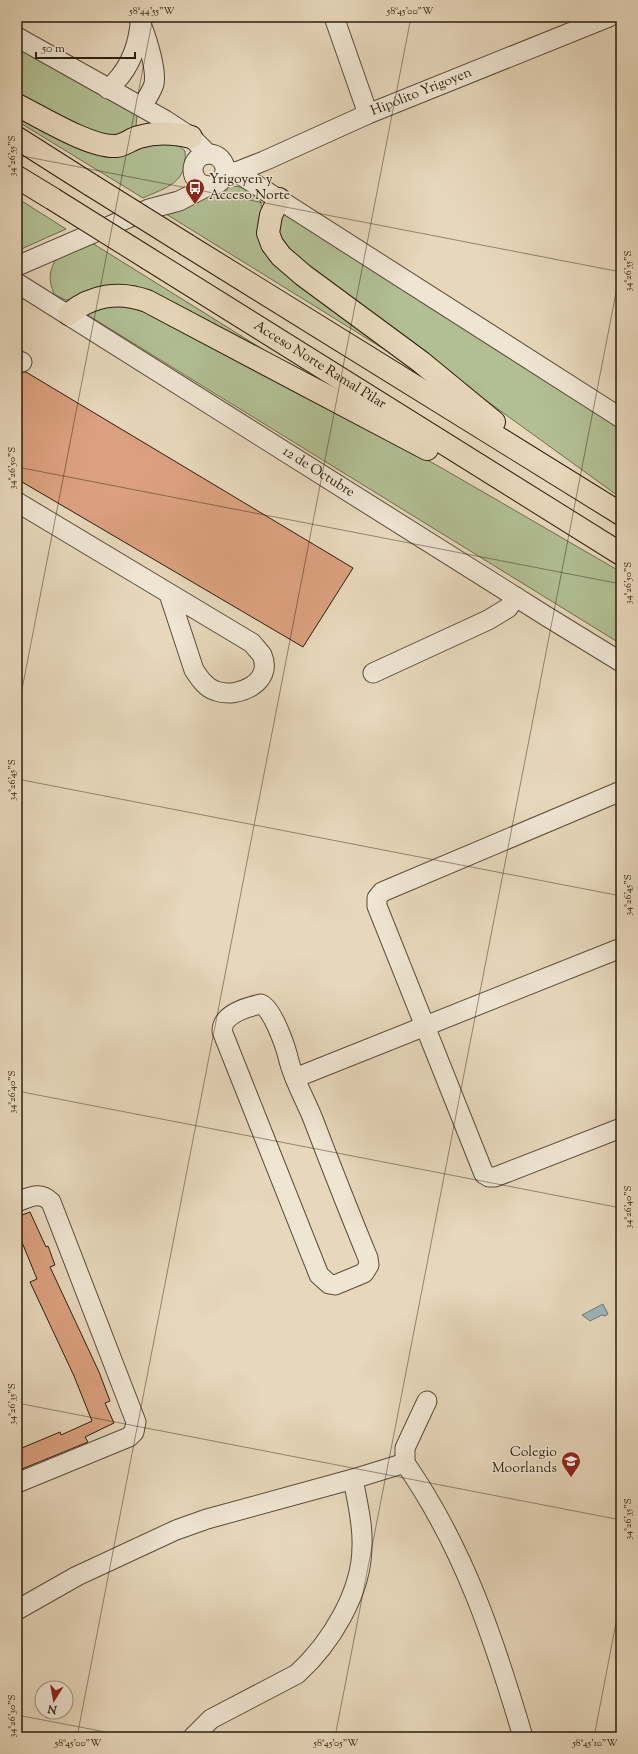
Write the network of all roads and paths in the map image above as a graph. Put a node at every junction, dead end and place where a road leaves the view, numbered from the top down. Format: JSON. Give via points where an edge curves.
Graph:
{"nodes":[{"id":1,"x":334,"y":17,"type":"edge"},
{"id":2,"x":609,"y":17,"type":"edge"},
{"id":3,"x":140,"y":19,"type":"edge"},
{"id":4,"x":17,"y":37,"type":"edge"},
{"id":5,"x":108,"y":89,"type":"junction"},
{"id":6,"x":17,"y":105,"type":"edge"},
{"id":7,"x":142,"y":106,"type":"junction"},
{"id":8,"x":368,"y":114,"type":"junction"},
{"id":9,"x":165,"y":134,"type":"junction"},
{"id":10,"x":191,"y":137,"type":"junction"},
{"id":11,"x":17,"y":138,"type":"edge"},
{"id":12,"x":199,"y":162,"type":"junction"},
{"id":13,"x":231,"y":172,"type":"junction"},
{"id":14,"x":17,"y":177,"type":"edge"},
{"id":15,"x":208,"y":186,"type":"junction"},
{"id":16,"x":279,"y":200,"type":"junction"},
{"id":17,"x":149,"y":209,"type":"junction"},
{"id":18,"x":17,"y":266,"type":"edge"},
{"id":19,"x":17,"y":283,"type":"edge"},
{"id":20,"x":69,"y":314,"type":"junction"},
{"id":21,"x":621,"y":418,"type":"edge"},
{"id":22,"x":568,"y":481,"type":"junction"},
{"id":23,"x":532,"y":500,"type":"junction"},
{"id":24,"x":17,"y":502,"type":"edge"},
{"id":25,"x":621,"y":514,"type":"edge"},
{"id":26,"x":621,"y":554,"type":"edge"},
{"id":27,"x":169,"y":594,"type":"junction"},
{"id":28,"x":516,"y":598,"type":"junction"},
{"id":29,"x":621,"y":662,"type":"edge"},
{"id":30,"x":372,"y":673,"type":"dead end"},
{"id":31,"x":621,"y":791,"type":"edge"},
{"id":32,"x":621,"y":948,"type":"edge"},
{"id":33,"x":621,"y":960,"type":"edge"},
{"id":34,"x":428,"y":1032,"type":"junction"},
{"id":35,"x":297,"y":1084,"type":"junction"},
{"id":36,"x":621,"y":1128,"type":"edge"},
{"id":37,"x":17,"y":1202,"type":"edge"},
{"id":38,"x":427,"y":1401,"type":"dead end"},
{"id":39,"x":405,"y":1463,"type":"junction"},
{"id":40,"x":353,"y":1479,"type":"junction"},
{"id":41,"x":17,"y":1483,"type":"edge"},
{"id":42,"x":17,"y":1610,"type":"edge"},
{"id":43,"x":193,"y":1737,"type":"edge"},
{"id":44,"x":523,"y":1737,"type":"edge"}],
"edges":[{"from":1,"to":8,"type":"street"},
{"from":2,"to":8,"type":"street","name":"Hipólito Yrigoyen"},
{"from":3,"to":5,"type":"street","via":[[134,54],[124,73]]},
{"from":3,"to":7,"type":"street","via":[[152,64],[154,84]]},
{"from":4,"to":5,"type":"street"},
{"from":5,"to":7,"type":"street"},
{"from":6,"to":9,"type":"highway","via":[[75,134],[108,145],[119,145],[140,137]]},
{"from":7,"to":9,"type":"street","via":[[148,122]]},
{"from":7,"to":10,"type":"street"},
{"from":8,"to":13,"type":"street","name":"Hipólito Yrigoyen"},
{"from":9,"to":10,"type":"highway"},
{"from":9,"to":12,"type":"street","via":[[184,147]]},
{"from":10,"to":12,"type":"street"},
{"from":11,"to":22,"type":"highway","bridge":true},
{"from":12,"to":13,"type":"street","via":[[213,154],[224,162]]},
{"from":12,"to":15,"type":"street","via":[[200,183]]},
{"from":12,"to":17,"type":"street","via":[[180,186]]},
{"from":13,"to":15,"type":"street"},
{"from":13,"to":16,"type":"street"},
{"from":14,"to":23,"type":"highway","name":"Acceso Norte Ramal Pilar","bridge":true},
{"from":15,"to":17,"type":"street","via":[[179,200]]},
{"from":16,"to":21,"type":"street"},
{"from":16,"to":22,"type":"highway","via":[[271,215],[268,233],[281,256],[421,362]]},
{"from":17,"to":18,"type":"street"},
{"from":19,"to":20,"type":"street","name":"12 de Octubre"},
{"from":20,"to":23,"type":"highway","via":[[84,303],[110,295],[126,295],[147,300],[393,432]]},
{"from":20,"to":28,"type":"street","name":"12 de Octubre"},
{"from":22,"to":25,"type":"highway"},
{"from":23,"to":26,"type":"highway","name":"Acceso Norte Ramal Pilar"},
{"from":24,"to":27,"type":"street"},
{"from":27,"to":27,"type":"street","via":[[252,643],[262,656],[263,669],[252,687],[230,694],[215,691],[201,681],[194,670]]},
{"from":28,"to":29,"type":"street","name":"12 de Octubre"},
{"from":28,"to":30,"type":"street","via":[[508,608],[488,620]]},
{"from":31,"to":34,"type":"street","via":[[382,892],[377,898],[377,906]]},
{"from":32,"to":34,"type":"street"},
{"from":33,"to":34,"type":"street"},
{"from":34,"to":35,"type":"street"},
{"from":34,"to":36,"type":"street","via":[[482,1170],[489,1177],[495,1177]]},
{"from":35,"to":35,"type":"street","via":[[285,1046],[266,1006],[256,1005],[224,1020],[222,1031],[319,1275],[329,1284],[335,1285],[364,1273],[369,1265],[368,1258]]},
{"from":37,"to":41,"type":"street","via":[[41,1195],[51,1202],[136,1422],[134,1432],[129,1437]]},
{"from":38,"to":39,"type":"street","via":[[405,1448]]},
{"from":39,"to":40,"type":"street"},
{"from":39,"to":44,"type":"street","via":[[428,1497],[465,1570],[486,1621]]},
{"from":40,"to":42,"type":"street","via":[[207,1519],[156,1537],[77,1576]]},
{"from":40,"to":43,"type":"street","via":[[362,1531],[359,1570],[349,1600],[328,1640],[297,1674],[211,1719]]}]}
